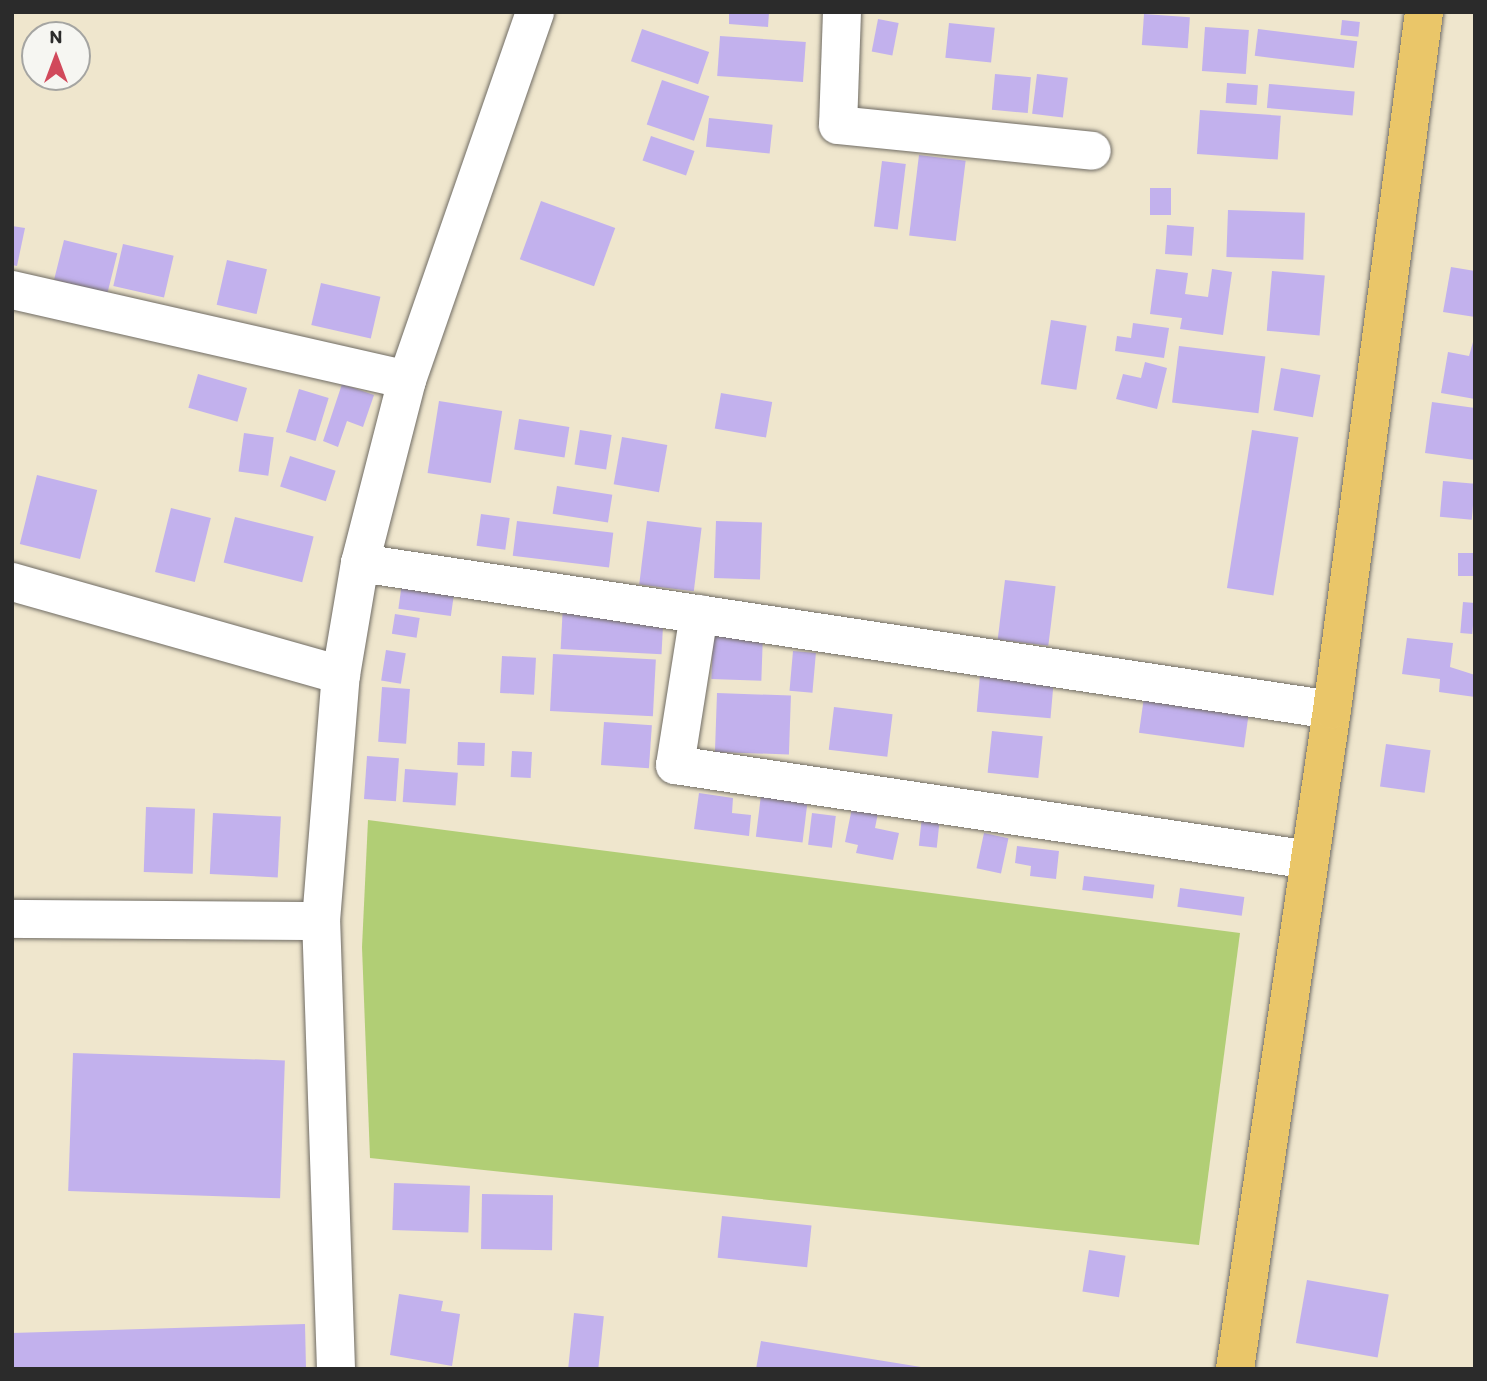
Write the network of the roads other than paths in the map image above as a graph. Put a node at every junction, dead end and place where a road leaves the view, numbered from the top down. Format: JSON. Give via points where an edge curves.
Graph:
{"nodes":[{"id":1,"x":535,"y":12,"type":"edge"},
{"id":2,"x":842,"y":12,"type":"edge"},
{"id":3,"x":1424,"y":12,"type":"edge"},
{"id":4,"x":1092,"y":151,"type":"dead end"},
{"id":5,"x":12,"y":290,"type":"edge"},
{"id":6,"x":407,"y":380,"type":"junction"},
{"id":7,"x":360,"y":563,"type":"junction"},
{"id":8,"x":12,"y":582,"type":"edge"},
{"id":9,"x":699,"y":614,"type":"junction"},
{"id":10,"x":341,"y":675,"type":"junction"},
{"id":11,"x":1332,"y":709,"type":"junction"},
{"id":12,"x":1310,"y":860,"type":"junction"},
{"id":13,"x":12,"y":919,"type":"edge"},
{"id":14,"x":321,"y":920,"type":"junction"},
{"id":15,"x":336,"y":1369,"type":"edge"},
{"id":16,"x":1235,"y":1369,"type":"edge"}],
"edges":[{"from":1,"to":6,"type":"street"},
{"from":2,"to":4,"type":"street","via":[[838,125]]},
{"from":3,"to":11,"type":"main road"},
{"from":5,"to":6,"type":"street"},
{"from":6,"to":7,"type":"street"},
{"from":7,"to":9,"type":"street"},
{"from":7,"to":10,"type":"street"},
{"from":8,"to":10,"type":"street"},
{"from":9,"to":11,"type":"street"},
{"from":9,"to":12,"type":"street","via":[[675,765]]},
{"from":10,"to":14,"type":"street"},
{"from":11,"to":12,"type":"main road"},
{"from":12,"to":16,"type":"main road"},
{"from":13,"to":14,"type":"street"},
{"from":14,"to":15,"type":"street"}]}
